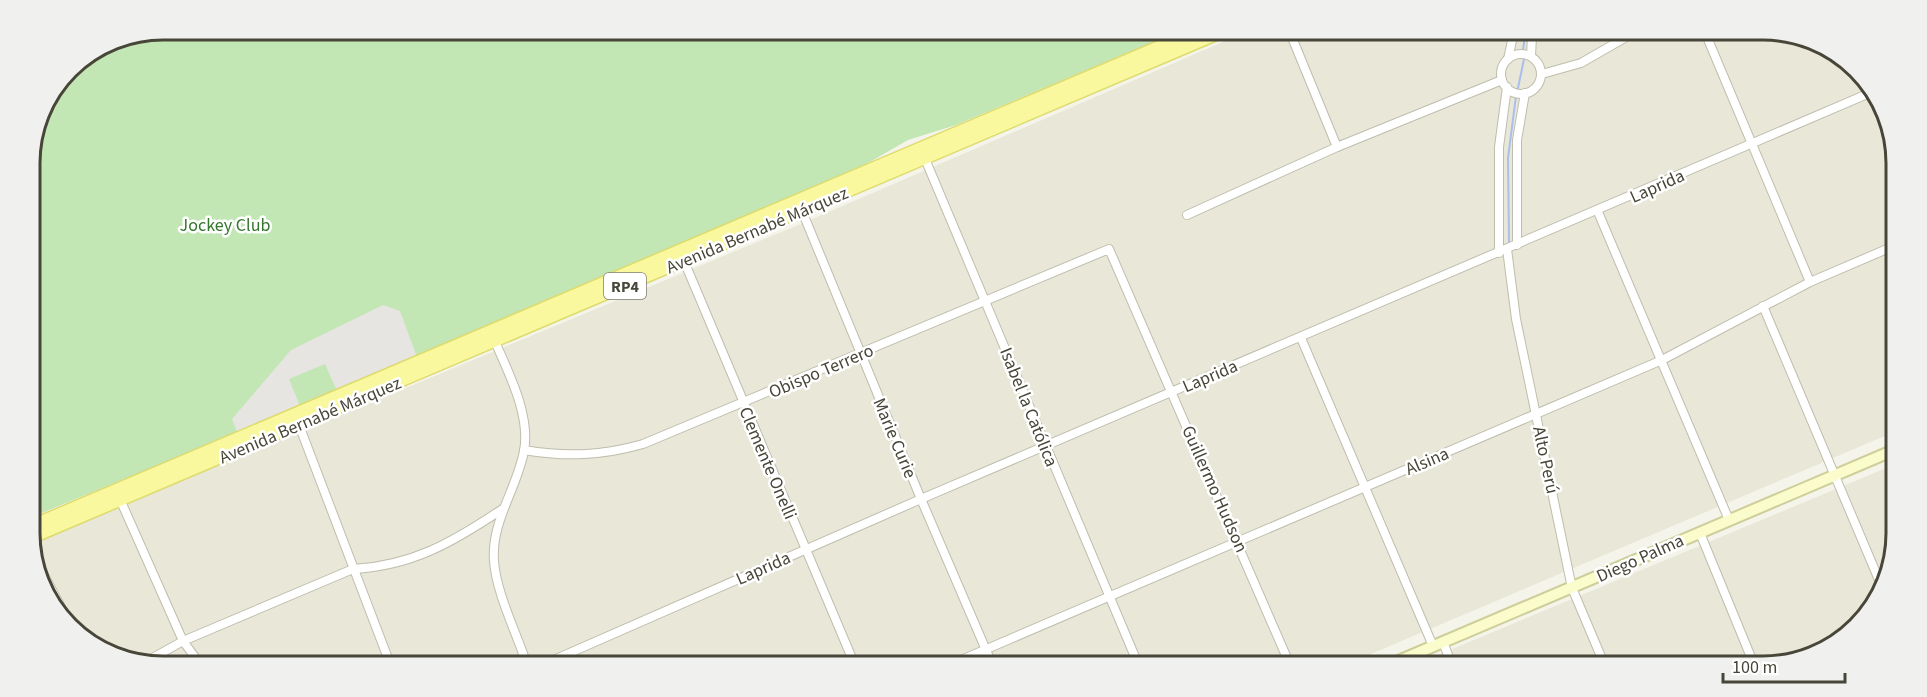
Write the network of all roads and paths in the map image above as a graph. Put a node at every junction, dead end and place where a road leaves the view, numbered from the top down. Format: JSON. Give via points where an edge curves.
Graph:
{"nodes":[{"id":1,"x":1177,"y":40,"type":"edge"},
{"id":2,"x":1201,"y":40,"type":"edge"},
{"id":3,"x":1293,"y":40,"type":"edge"},
{"id":4,"x":1512,"y":40,"type":"edge"},
{"id":5,"x":1532,"y":40,"type":"edge"},
{"id":6,"x":1621,"y":40,"type":"edge"},
{"id":7,"x":1708,"y":40,"type":"edge"},
{"id":8,"x":1531,"y":56,"type":"junction"},
{"id":9,"x":1508,"y":59,"type":"junction"},
{"id":10,"x":1542,"y":74,"type":"junction"},
{"id":11,"x":1502,"y":80,"type":"junction"},
{"id":12,"x":1507,"y":87,"type":"junction"},
{"id":13,"x":1525,"y":93,"type":"junction"},
{"id":14,"x":1865,"y":95,"type":"edge"},
{"id":15,"x":1752,"y":144,"type":"junction"},
{"id":16,"x":1337,"y":147,"type":"junction"},
{"id":17,"x":923,"y":154,"type":"junction"},
{"id":18,"x":802,"y":212,"type":"junction"},
{"id":19,"x":1598,"y":212,"type":"junction"},
{"id":20,"x":1187,"y":215,"type":"dead end"},
{"id":21,"x":1517,"y":244,"type":"junction"},
{"id":22,"x":1108,"y":249,"type":"joint"},
{"id":23,"x":1886,"y":249,"type":"edge"},
{"id":24,"x":1503,"y":251,"type":"junction"},
{"id":25,"x":684,"y":261,"type":"junction"},
{"id":26,"x":1810,"y":282,"type":"junction"},
{"id":27,"x":986,"y":302,"type":"junction"},
{"id":28,"x":1763,"y":306,"type":"junction"},
{"id":29,"x":492,"y":337,"type":"junction"},
{"id":30,"x":1301,"y":338,"type":"junction"},
{"id":31,"x":861,"y":355,"type":"junction"},
{"id":32,"x":1662,"y":360,"type":"junction"},
{"id":33,"x":1172,"y":392,"type":"junction"},
{"id":34,"x":743,"y":404,"type":"junction"},
{"id":35,"x":1537,"y":414,"type":"junction"},
{"id":36,"x":299,"y":425,"type":"junction"},
{"id":37,"x":1044,"y":446,"type":"junction"},
{"id":38,"x":524,"y":450,"type":"junction"},
{"id":39,"x":1886,"y":454,"type":"edge"},
{"id":40,"x":1836,"y":475,"type":"junction"},
{"id":41,"x":1365,"y":488,"type":"junction"},
{"id":42,"x":118,"y":495,"type":"junction"},
{"id":43,"x":921,"y":499,"type":"junction"},
{"id":44,"x":501,"y":510,"type":"junction"},
{"id":45,"x":1729,"y":520,"type":"junction"},
{"id":46,"x":40,"y":523,"type":"edge"},
{"id":47,"x":40,"y":533,"type":"edge"},
{"id":48,"x":1700,"y":533,"type":"junction"},
{"id":49,"x":1238,"y":540,"type":"junction"},
{"id":50,"x":805,"y":550,"type":"junction"},
{"id":51,"x":353,"y":569,"type":"junction"},
{"id":52,"x":1878,"y":578,"type":"edge"},
{"id":53,"x":1572,"y":588,"type":"junction"},
{"id":54,"x":1108,"y":596,"type":"junction"},
{"id":55,"x":183,"y":641,"type":"junction"},
{"id":56,"x":1438,"y":644,"type":"junction"},
{"id":57,"x":986,"y":649,"type":"junction"},
{"id":58,"x":157,"y":656,"type":"edge"},
{"id":59,"x":194,"y":656,"type":"edge"},
{"id":60,"x":387,"y":656,"type":"edge"},
{"id":61,"x":524,"y":656,"type":"edge"},
{"id":62,"x":563,"y":656,"type":"edge"},
{"id":63,"x":851,"y":656,"type":"edge"},
{"id":64,"x":970,"y":656,"type":"edge"},
{"id":65,"x":989,"y":656,"type":"edge"},
{"id":66,"x":1134,"y":656,"type":"edge"},
{"id":67,"x":1286,"y":656,"type":"edge"},
{"id":68,"x":1410,"y":656,"type":"edge"},
{"id":69,"x":1446,"y":656,"type":"edge"},
{"id":70,"x":1601,"y":656,"type":"edge"},
{"id":71,"x":1750,"y":656,"type":"edge"}],
"edges":[{"from":1,"to":17,"type":"main road","name":"Avenida Bernabé Márquez","number":"RP4"},
{"from":2,"to":17,"type":"main road","name":"Avenida Bernabé Márquez","number":"RP4"},
{"from":3,"to":16,"type":"street"},
{"from":4,"to":9,"type":"street"},
{"from":5,"to":8,"type":"street"},
{"from":6,"to":10,"type":"street","via":[[1581,63]]},
{"from":7,"to":15,"type":"street"},
{"from":8,"to":9,"type":"street","via":[[1519,54]]},
{"from":8,"to":10,"type":"street","via":[[1539,63]]},
{"from":9,"to":11,"type":"street","via":[[1502,69]]},
{"from":10,"to":13,"type":"street","via":[[1539,84]]},
{"from":11,"to":12,"type":"street"},
{"from":11,"to":16,"type":"street"},
{"from":12,"to":13,"type":"street"},
{"from":12,"to":24,"type":"street","name":"Alto Perú","via":[[1499,147]]},
{"from":13,"to":21,"type":"street","via":[[1517,140]]},
{"from":14,"to":15,"type":"street","name":"Laprida"},
{"from":15,"to":19,"type":"street","name":"Laprida"},
{"from":15,"to":26,"type":"street"},
{"from":16,"to":20,"type":"street"},
{"from":17,"to":18,"type":"main road","name":"Avenida Bernabé Márquez","number":"RP4"},
{"from":17,"to":27,"type":"street","name":"Isabel la Católica"},
{"from":17,"to":29,"type":"main road","name":"Avenida Bernabé Márquez","number":"RP4"},
{"from":18,"to":25,"type":"main road","name":"Avenida Bernabé Márquez","number":"RP4"},
{"from":18,"to":31,"type":"street","name":"Marie Curie"},
{"from":19,"to":21,"type":"street","name":"Laprida"},
{"from":19,"to":32,"type":"street"},
{"from":21,"to":24,"type":"street","name":"Laprida"},
{"from":22,"to":27,"type":"street","name":"Obispo Terrero"},
{"from":22,"to":33,"type":"street","name":"Guillermo Hudson"},
{"from":23,"to":26,"type":"street","name":"Alsina"},
{"from":24,"to":30,"type":"street","name":"Laprida"},
{"from":24,"to":35,"type":"street","name":"Alto Perú"},
{"from":25,"to":29,"type":"main road","name":"Avenida Bernabé Márquez","number":"RP4"},
{"from":25,"to":34,"type":"street","name":"Clemente Onelli"},
{"from":26,"to":28,"type":"street","name":"Alsina"},
{"from":27,"to":31,"type":"street","name":"Obispo Terrero"},
{"from":27,"to":37,"type":"street","name":"Isabel la Católica"},
{"from":28,"to":32,"type":"street","name":"Alsina"},
{"from":28,"to":40,"type":"street"},
{"from":29,"to":36,"type":"main road","name":"Avenida Bernabé Márquez","number":"RP4"},
{"from":29,"to":38,"type":"street","via":[[520,410]]},
{"from":29,"to":42,"type":"main road","name":"Avenida Bernabé Márquez","number":"RP4"},
{"from":30,"to":33,"type":"street","name":"Laprida"},
{"from":30,"to":41,"type":"street"},
{"from":31,"to":34,"type":"street","name":"Obispo Terrero"},
{"from":31,"to":43,"type":"street","name":"Marie Curie"},
{"from":32,"to":35,"type":"street","name":"Alsina"},
{"from":32,"to":45,"type":"street"},
{"from":33,"to":37,"type":"street","name":"Laprida"},
{"from":33,"to":49,"type":"street","name":"Guillermo Hudson"},
{"from":34,"to":38,"type":"street","name":"Obispo Terrero","via":[[609,454],[555,455]]},
{"from":34,"to":50,"type":"street","name":"Clemente Onelli"},
{"from":35,"to":41,"type":"street","name":"Alsina"},
{"from":35,"to":53,"type":"street","name":"Alto Perú"},
{"from":36,"to":42,"type":"main road","name":"Avenida Bernabé Márquez","number":"RP4"},
{"from":36,"to":51,"type":"street"},
{"from":37,"to":43,"type":"street","name":"Laprida"},
{"from":37,"to":54,"type":"street","name":"Isabel la Católica"},
{"from":38,"to":44,"type":"street"},
{"from":39,"to":40,"type":"main road","name":"Diego Palma"},
{"from":40,"to":45,"type":"main road","name":"Diego Palma"},
{"from":40,"to":52,"type":"street"},
{"from":41,"to":49,"type":"street","name":"Alsina"},
{"from":41,"to":56,"type":"street"},
{"from":42,"to":46,"type":"main road","name":"Avenida Bernabé Márquez","number":"RP4"},
{"from":42,"to":47,"type":"main road","name":"Avenida Bernabé Márquez","number":"RP4"},
{"from":42,"to":55,"type":"street"},
{"from":43,"to":50,"type":"street","name":"Laprida"},
{"from":43,"to":57,"type":"street","name":"Marie Curie"},
{"from":44,"to":51,"type":"street","via":[[462,536],[412,560]]},
{"from":44,"to":61,"type":"street","via":[[494,559],[496,575]]},
{"from":45,"to":48,"type":"main road","name":"Diego Palma"},
{"from":48,"to":53,"type":"main road","name":"Diego Palma"},
{"from":48,"to":71,"type":"street"},
{"from":49,"to":54,"type":"street","name":"Alsina"},
{"from":49,"to":67,"type":"street","name":"Guillermo Hudson"},
{"from":50,"to":62,"type":"street","name":"Laprida"},
{"from":50,"to":63,"type":"street","name":"Clemente Onelli"},
{"from":51,"to":55,"type":"street"},
{"from":51,"to":60,"type":"street"},
{"from":53,"to":56,"type":"main road","name":"Diego Palma"},
{"from":53,"to":70,"type":"street","name":"Alto Perú"},
{"from":54,"to":57,"type":"street","name":"Alsina"},
{"from":54,"to":66,"type":"street","name":"Isabel la Católica"},
{"from":55,"to":58,"type":"street"},
{"from":55,"to":59,"type":"street"},
{"from":56,"to":68,"type":"main road","name":"Diego Palma"},
{"from":56,"to":69,"type":"street"},
{"from":57,"to":64,"type":"street","name":"Alsina"},
{"from":57,"to":65,"type":"street","name":"Marie Curie"}]}
